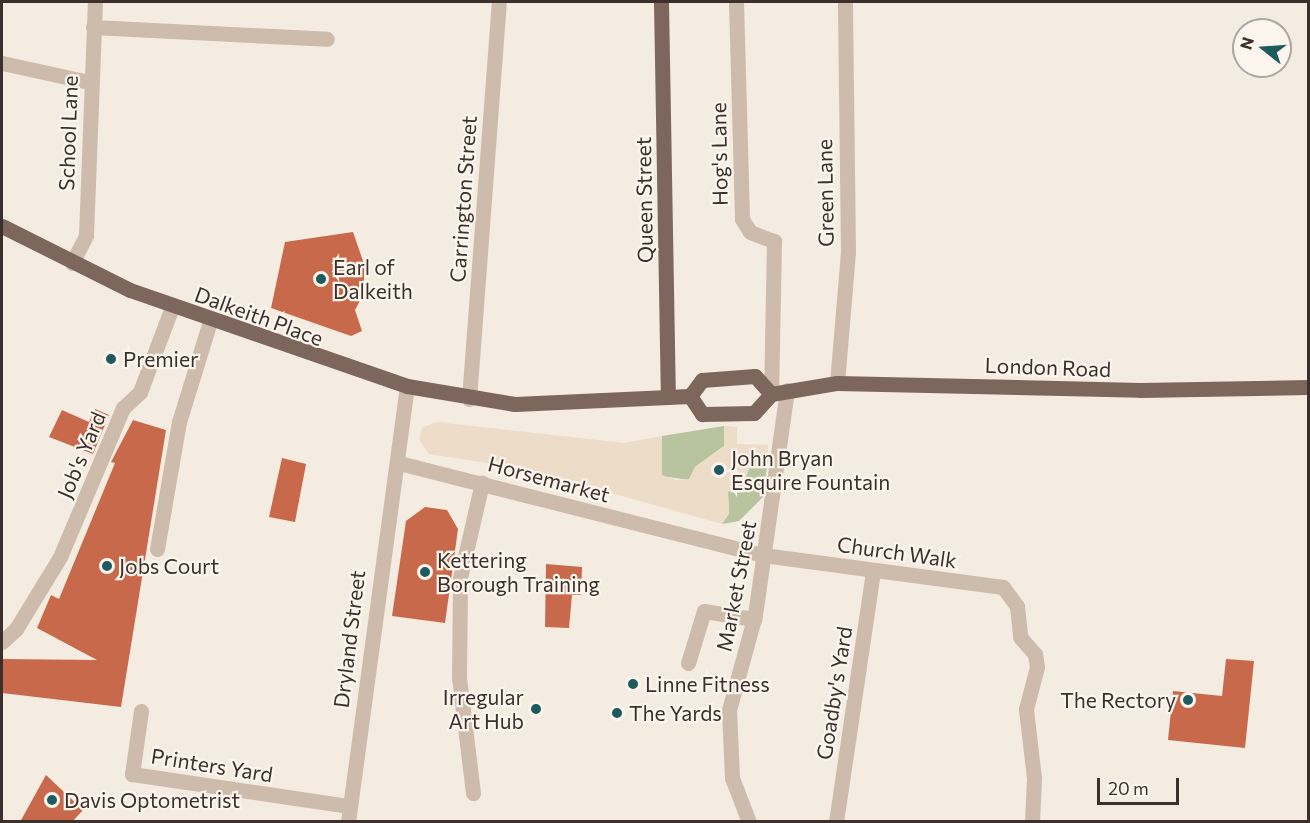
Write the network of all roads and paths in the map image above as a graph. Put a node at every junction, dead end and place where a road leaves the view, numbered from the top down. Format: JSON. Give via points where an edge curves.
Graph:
{"nodes":[{"id":1,"x":95,"y":2,"type":"edge"},
{"id":2,"x":500,"y":2,"type":"edge"},
{"id":3,"x":661,"y":2,"type":"edge"},
{"id":4,"x":736,"y":2,"type":"edge"},
{"id":5,"x":845,"y":2,"type":"edge"},
{"id":6,"x":93,"y":27,"type":"junction"},
{"id":7,"x":327,"y":39,"type":"dead end"},
{"id":8,"x":2,"y":63,"type":"edge"},
{"id":9,"x":89,"y":82,"type":"junction"},
{"id":10,"x":2,"y":226,"type":"edge"},
{"id":11,"x":72,"y":263,"type":"junction"},
{"id":12,"x":172,"y":307,"type":"junction"},
{"id":13,"x":210,"y":321,"type":"junction"},
{"id":14,"x":837,"y":383,"type":"junction"},
{"id":15,"x":407,"y":386,"type":"junction"},
{"id":16,"x":1308,"y":387,"type":"edge"},
{"id":17,"x":788,"y":390,"type":"junction"},
{"id":18,"x":771,"y":394,"type":"junction"},
{"id":19,"x":690,"y":396,"type":"junction"},
{"id":20,"x":668,"y":397,"type":"junction"},
{"id":21,"x":469,"y":399,"type":"junction"},
{"id":22,"x":399,"y":463,"type":"junction"},
{"id":23,"x":482,"y":483,"type":"junction"},
{"id":24,"x":157,"y":549,"type":"dead end"},
{"id":25,"x":764,"y":555,"type":"junction"},
{"id":26,"x":873,"y":571,"type":"junction"},
{"id":27,"x":754,"y":620,"type":"junction"},
{"id":28,"x":2,"y":642,"type":"edge"},
{"id":29,"x":688,"y":663,"type":"dead end"},
{"id":30,"x":141,"y":711,"type":"dead end"},
{"id":31,"x":473,"y":793,"type":"dead end"},
{"id":32,"x":348,"y":814,"type":"edge"},
{"id":33,"x":749,"y":822,"type":"edge"},
{"id":34,"x":836,"y":822,"type":"edge"},
{"id":35,"x":1032,"y":822,"type":"edge"}],
"edges":[{"from":1,"to":6,"type":"street","name":"School Lane"},
{"from":2,"to":21,"type":"street","name":"Carrington Street"},
{"from":3,"to":20,"type":"main road","name":"Queen Street"},
{"from":4,"to":18,"type":"street","name":"Hog's Lane","via":[[742,219],[750,232],[774,241]]},
{"from":5,"to":14,"type":"street","name":"Green Lane","via":[[848,252]]},
{"from":6,"to":7,"type":"street"},
{"from":6,"to":9,"type":"street","name":"School Lane"},
{"from":8,"to":9,"type":"street"},
{"from":9,"to":11,"type":"street","name":"School Lane","via":[[86,235]]},
{"from":10,"to":11,"type":"main road","name":"Dalkeith Place"},
{"from":11,"to":12,"type":"main road","name":"Dalkeith Place"},
{"from":12,"to":13,"type":"main road","name":"Dalkeith Place"},
{"from":12,"to":28,"type":"street","name":"Job's Yard","via":[[140,392],[123,408],[60,557],[16,628]]},
{"from":13,"to":15,"type":"main road","name":"Dalkeith Place"},
{"from":13,"to":24,"type":"street","via":[[179,422]]},
{"from":14,"to":16,"type":"main road","name":"London Road","via":[[1140,390]]},
{"from":14,"to":17,"type":"main road","name":"London Road"},
{"from":15,"to":21,"type":"main road","name":"Dalkeith Place"},
{"from":15,"to":22,"type":"street"},
{"from":17,"to":18,"type":"main road"},
{"from":17,"to":25,"type":"street","name":"Market Street"},
{"from":18,"to":19,"type":"main road","via":[[755,376],[702,380]]},
{"from":18,"to":19,"type":"main road","via":[[754,413],[702,414]]},
{"from":19,"to":20,"type":"main road"},
{"from":20,"to":21,"type":"main road","via":[[514,404]]},
{"from":22,"to":23,"type":"street","name":"Horsemarket"},
{"from":22,"to":32,"type":"street","name":"Dryland Street","via":[[388,498]]},
{"from":23,"to":25,"type":"street","name":"Horsemarket"},
{"from":23,"to":31,"type":"street","via":[[460,578],[459,678]]},
{"from":25,"to":26,"type":"street","name":"Church Walk"},
{"from":25,"to":27,"type":"street","name":"Market Street"},
{"from":26,"to":34,"type":"street","name":"Goadby's Yard"},
{"from":26,"to":35,"type":"street","name":"Church Walk","via":[[1003,587],[1017,606],[1020,637],[1035,654],[1037,667],[1026,709],[1034,778]]},
{"from":27,"to":29,"type":"street","via":[[704,612]]},
{"from":27,"to":33,"type":"street","name":"Market Street","via":[[729,710],[732,778]]},
{"from":30,"to":32,"type":"street","name":"Printers Yard","via":[[132,774]]}]}
